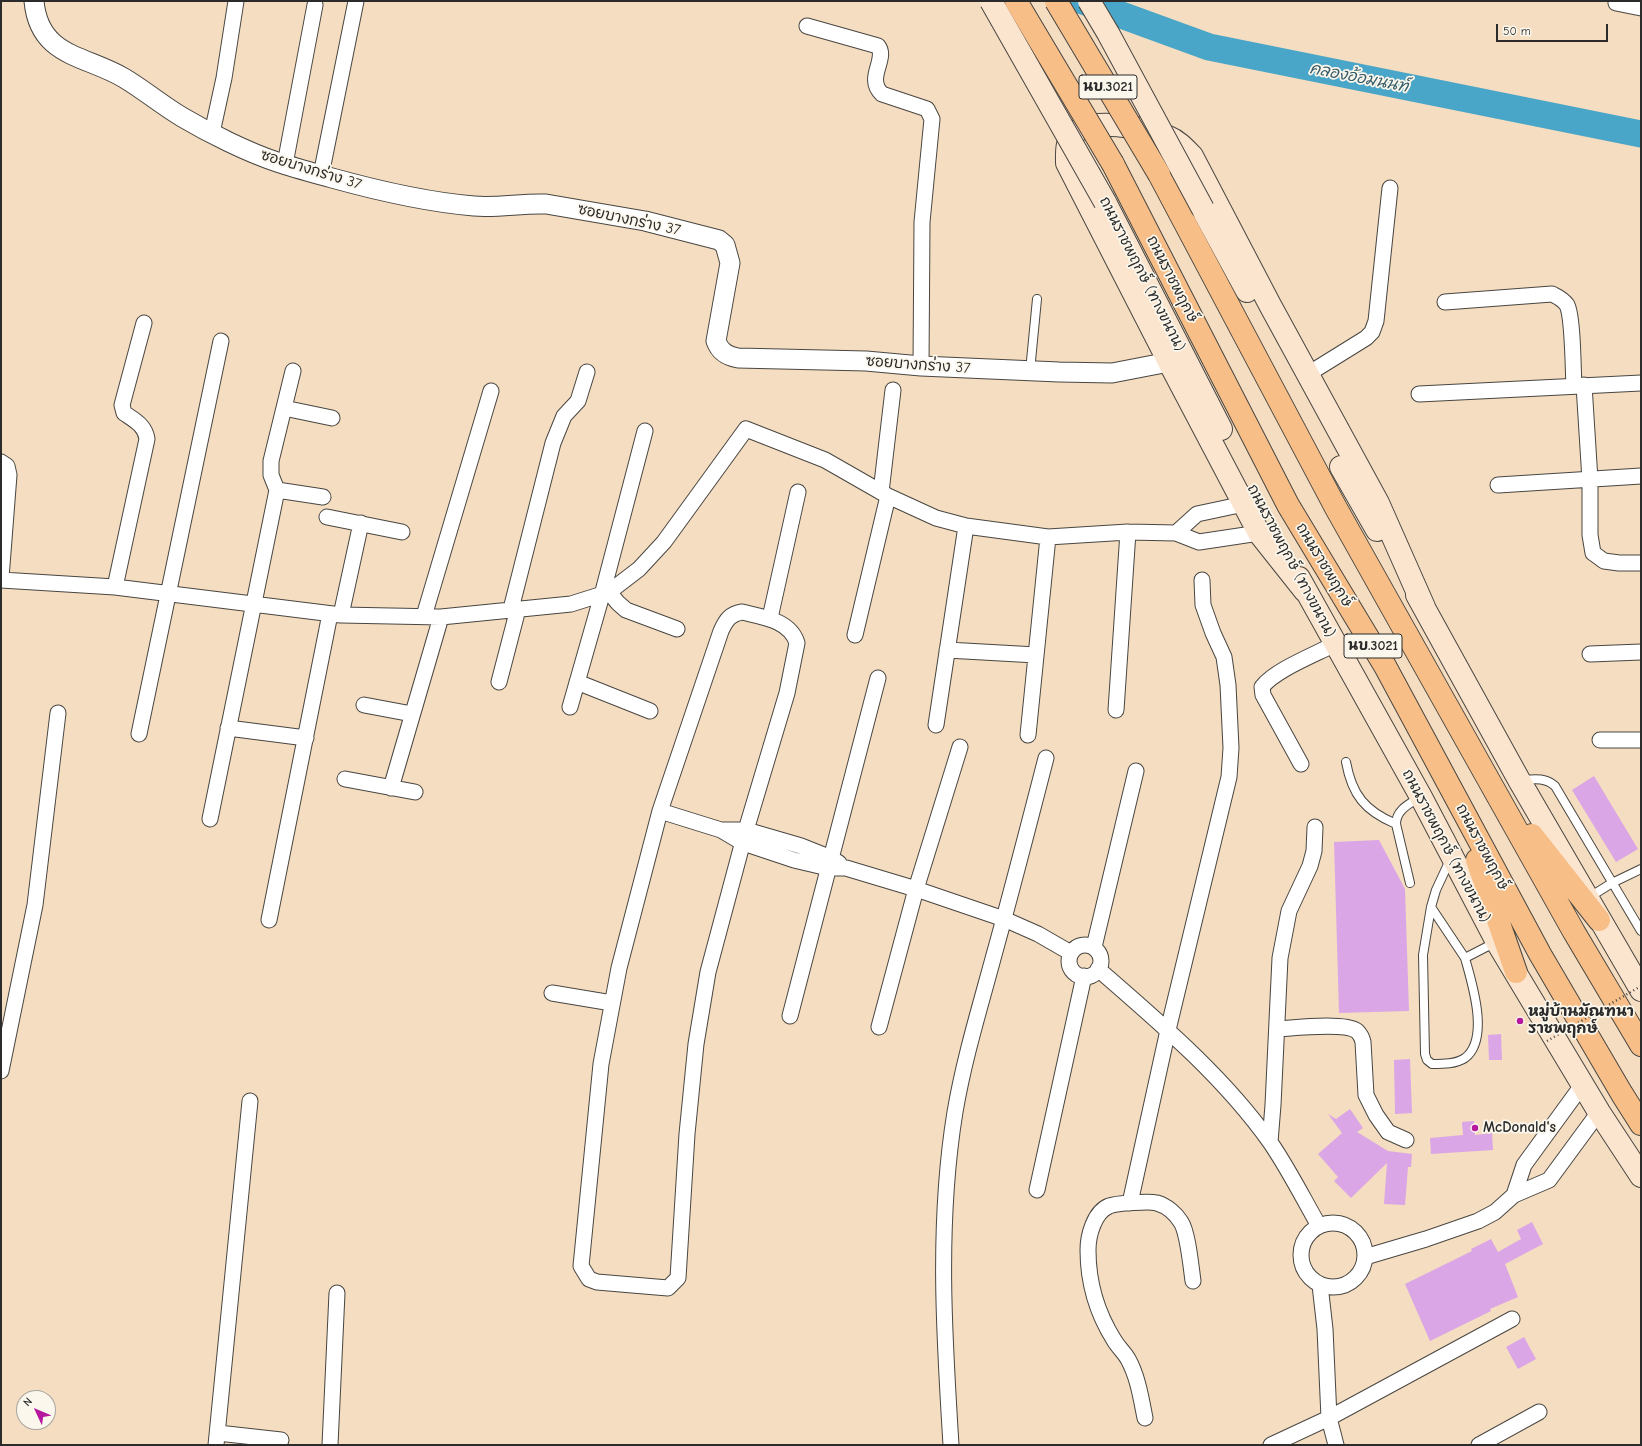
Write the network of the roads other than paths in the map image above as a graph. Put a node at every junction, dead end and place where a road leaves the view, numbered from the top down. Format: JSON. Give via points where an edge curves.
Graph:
{"nodes":[{"id":1,"x":34,"y":1,"type":"edge"},
{"id":2,"x":236,"y":1,"type":"edge"},
{"id":3,"x":356,"y":1,"type":"edge"},
{"id":4,"x":991,"y":1,"type":"edge"},
{"id":5,"x":1016,"y":1,"type":"edge"},
{"id":6,"x":1056,"y":1,"type":"edge"},
{"id":7,"x":1089,"y":1,"type":"edge"},
{"id":8,"x":1616,"y":3,"type":"dead end"},
{"id":9,"x":315,"y":5,"type":"dead end"},
{"id":10,"x":1641,"y":8,"type":"edge"},
{"id":11,"x":807,"y":26,"type":"dead end"},
{"id":12,"x":212,"y":133,"type":"junction"},
{"id":13,"x":285,"y":164,"type":"junction"},
{"id":14,"x":321,"y":175,"type":"junction"},
{"id":15,"x":1390,"y":188,"type":"dead end"},
{"id":16,"x":1037,"y":299,"type":"dead end"},
{"id":17,"x":1445,"y":302,"type":"dead end"},
{"id":18,"x":144,"y":323,"type":"dead end"},
{"id":19,"x":221,"y":341,"type":"dead end"},
{"id":20,"x":1169,"y":362,"type":"junction"},
{"id":21,"x":921,"y":366,"type":"junction"},
{"id":22,"x":293,"y":371,"type":"dead end"},
{"id":23,"x":1030,"y":371,"type":"junction"},
{"id":24,"x":587,"y":372,"type":"dead end"},
{"id":25,"x":1308,"y":374,"type":"junction"},
{"id":26,"x":1641,"y":383,"type":"edge"},
{"id":27,"x":1579,"y":385,"type":"junction"},
{"id":28,"x":894,"y":390,"type":"dead end"},
{"id":29,"x":491,"y":391,"type":"dead end"},
{"id":30,"x":1419,"y":394,"type":"dead end"},
{"id":31,"x":284,"y":408,"type":"junction"},
{"id":32,"x":332,"y":418,"type":"dead end"},
{"id":33,"x":646,"y":430,"type":"dead end"},
{"id":34,"x":1,"y":462,"type":"edge"},
{"id":35,"x":1641,"y":476,"type":"edge"},
{"id":36,"x":1590,"y":480,"type":"junction"},
{"id":37,"x":1498,"y":485,"type":"dead end"},
{"id":38,"x":277,"y":490,"type":"junction"},
{"id":39,"x":798,"y":492,"type":"dead end"},
{"id":40,"x":884,"y":494,"type":"junction"},
{"id":41,"x":322,"y":497,"type":"dead end"},
{"id":42,"x":1244,"y":504,"type":"junction"},
{"id":43,"x":328,"y":517,"type":"dead end"},
{"id":44,"x":361,"y":524,"type":"junction"},
{"id":45,"x":966,"y":526,"type":"junction"},
{"id":46,"x":402,"y":532,"type":"dead end"},
{"id":47,"x":1128,"y":532,"type":"junction"},
{"id":48,"x":1176,"y":533,"type":"junction"},
{"id":49,"x":1259,"y":533,"type":"junction"},
{"id":50,"x":1048,"y":537,"type":"junction"},
{"id":51,"x":1641,"y":563,"type":"edge"},
{"id":52,"x":1,"y":579,"type":"edge"},
{"id":53,"x":1202,"y":580,"type":"dead end"},
{"id":54,"x":115,"y":587,"type":"junction"},
{"id":55,"x":1305,"y":591,"type":"junction"},
{"id":56,"x":168,"y":593,"type":"junction"},
{"id":57,"x":606,"y":593,"type":"junction"},
{"id":58,"x":253,"y":605,"type":"junction"},
{"id":59,"x":1424,"y":607,"type":"junction"},
{"id":60,"x":514,"y":609,"type":"junction"},
{"id":61,"x":336,"y":614,"type":"junction"},
{"id":62,"x":424,"y":616,"type":"junction"},
{"id":63,"x":441,"y":616,"type":"junction"},
{"id":64,"x":770,"y":618,"type":"junction"},
{"id":65,"x":678,"y":629,"type":"dead end"},
{"id":66,"x":855,"y":635,"type":"dead end"},
{"id":67,"x":1335,"y":644,"type":"junction"},
{"id":68,"x":947,"y":650,"type":"junction"},
{"id":69,"x":1641,"y":652,"type":"edge"},
{"id":70,"x":1590,"y":654,"type":"dead end"},
{"id":71,"x":1036,"y":655,"type":"junction"},
{"id":72,"x":878,"y":678,"type":"dead end"},
{"id":73,"x":499,"y":682,"type":"dead end"},
{"id":74,"x":577,"y":682,"type":"junction"},
{"id":75,"x":364,"y":705,"type":"dead end"},
{"id":76,"x":570,"y":707,"type":"dead end"},
{"id":77,"x":1116,"y":710,"type":"dead end"},
{"id":78,"x":650,"y":711,"type":"dead end"},
{"id":79,"x":58,"y":713,"type":"dead end"},
{"id":80,"x":412,"y":714,"type":"junction"},
{"id":81,"x":936,"y":725,"type":"dead end"},
{"id":82,"x":228,"y":728,"type":"junction"},
{"id":83,"x":139,"y":734,"type":"dead end"},
{"id":84,"x":1028,"y":735,"type":"dead end"},
{"id":85,"x":306,"y":738,"type":"junction"},
{"id":86,"x":1600,"y":740,"type":"dead end"},
{"id":87,"x":1641,"y":740,"type":"edge"},
{"id":88,"x":960,"y":747,"type":"dead end"},
{"id":89,"x":1046,"y":758,"type":"dead end"},
{"id":90,"x":1346,"y":762,"type":"dead end"},
{"id":91,"x":1301,"y":764,"type":"dead end"},
{"id":92,"x":1136,"y":771,"type":"dead end"},
{"id":93,"x":345,"y":779,"type":"dead end"},
{"id":94,"x":1518,"y":780,"type":"junction"},
{"id":95,"x":1489,"y":781,"type":"junction"},
{"id":96,"x":391,"y":788,"type":"junction"},
{"id":97,"x":415,"y":792,"type":"dead end"},
{"id":98,"x":1421,"y":797,"type":"junction"},
{"id":99,"x":1456,"y":799,"type":"junction"},
{"id":100,"x":660,"y":812,"type":"junction"},
{"id":101,"x":210,"y":819,"type":"dead end"},
{"id":102,"x":1396,"y":824,"type":"junction"},
{"id":103,"x":1315,"y":827,"type":"dead end"},
{"id":104,"x":744,"y":837,"type":"junction"},
{"id":105,"x":1451,"y":856,"type":"junction"},
{"id":106,"x":830,"y":863,"type":"junction"},
{"id":107,"x":1641,"y":869,"type":"edge"},
{"id":108,"x":1410,"y":883,"type":"dead end"},
{"id":109,"x":1612,"y":883,"type":"junction"},
{"id":110,"x":916,"y":889,"type":"junction"},
{"id":111,"x":1587,"y":899,"type":"junction"},
{"id":112,"x":1431,"y":907,"type":"junction"},
{"id":113,"x":1004,"y":919,"type":"junction"},
{"id":114,"x":269,"y":920,"type":"dead end"},
{"id":115,"x":1599,"y":920,"type":"junction"},
{"id":116,"x":1641,"y":931,"type":"edge"},
{"id":117,"x":1497,"y":942,"type":"junction"},
{"id":118,"x":1094,"y":947,"type":"junction"},
{"id":119,"x":1071,"y":953,"type":"junction"},
{"id":120,"x":1465,"y":958,"type":"junction"},
{"id":121,"x":1098,"y":969,"type":"junction"},
{"id":122,"x":1516,"y":972,"type":"junction"},
{"id":123,"x":1084,"y":976,"type":"junction"},
{"id":124,"x":1641,"y":990,"type":"edge"},
{"id":125,"x":552,"y":993,"type":"dead end"},
{"id":126,"x":612,"y":1003,"type":"junction"},
{"id":127,"x":790,"y":1016,"type":"dead end"},
{"id":128,"x":879,"y":1027,"type":"dead end"},
{"id":129,"x":1277,"y":1029,"type":"junction"},
{"id":130,"x":1168,"y":1030,"type":"junction"},
{"id":131,"x":1641,"y":1045,"type":"edge"},
{"id":132,"x":1,"y":1071,"type":"edge"},
{"id":133,"x":1583,"y":1084,"type":"junction"},
{"id":134,"x":250,"y":1100,"type":"dead end"},
{"id":135,"x":1599,"y":1112,"type":"junction"},
{"id":136,"x":1641,"y":1124,"type":"edge"},
{"id":137,"x":1406,"y":1140,"type":"dead end"},
{"id":138,"x":1270,"y":1142,"type":"junction"},
{"id":139,"x":1641,"y":1176,"type":"edge"},
{"id":140,"x":1037,"y":1190,"type":"dead end"},
{"id":141,"x":1514,"y":1195,"type":"junction"},
{"id":142,"x":1130,"y":1203,"type":"junction"},
{"id":143,"x":1319,"y":1226,"type":"junction"},
{"id":144,"x":1365,"y":1257,"type":"junction"},
{"id":145,"x":1193,"y":1281,"type":"dead end"},
{"id":146,"x":1320,"y":1285,"type":"junction"},
{"id":147,"x":337,"y":1293,"type":"dead end"},
{"id":148,"x":1512,"y":1319,"type":"dead end"},
{"id":149,"x":1540,"y":1412,"type":"dead end"},
{"id":150,"x":1145,"y":1418,"type":"dead end"},
{"id":151,"x":1329,"y":1418,"type":"junction"},
{"id":152,"x":217,"y":1439,"type":"edge"},
{"id":153,"x":281,"y":1440,"type":"dead end"},
{"id":154,"x":330,"y":1445,"type":"edge"},
{"id":155,"x":951,"y":1445,"type":"edge"},
{"id":156,"x":1270,"y":1445,"type":"edge"},
{"id":157,"x":1336,"y":1445,"type":"edge"},
{"id":158,"x":1479,"y":1445,"type":"edge"}],
"edges":[{"from":1,"to":12,"type":"street","name":"ซอยบางกร่าง 37","via":[[41,26],[62,51],[124,78]]},
{"from":2,"to":12,"type":"street"},
{"from":3,"to":14,"type":"street"},
{"from":4,"to":55,"type":"main road","name":"ถนนราชพฤกษ์ (ทางขนาน)","number":"นบ.3021","bridge":true,"via":[[1105,202]]},
{"from":5,"to":99,"type":"main road","name":"ถนนราชพฤกษ์","number":"นบ.3021","bridge":true,"via":[[1113,164],[1288,505],[1385,666]]},
{"from":6,"to":95,"type":"main road","number":"นบ.3021","bridge":true,"via":[[1159,174],[1336,508]]},
{"from":7,"to":59,"type":"main road","number":"นบ.3021","bridge":true,"via":[[1361,503]]},
{"from":8,"to":10,"type":"street"},
{"from":9,"to":13,"type":"street"},
{"from":11,"to":21,"type":"street","via":[[878,46],[881,49],[875,84],[878,90],[882,94],[926,109],[932,119],[922,222]]},
{"from":12,"to":13,"type":"street","name":"ซอยบางกร่าง 37"},
{"from":13,"to":14,"type":"street","name":"ซอยบางกร่าง 37"},
{"from":14,"to":21,"type":"street","name":"ซอยบางกร่าง 37","via":[[417,199],[482,206],[546,204],[646,221],[719,240],[725,245],[730,263],[716,341],[721,351],[729,356],[866,361]]},
{"from":15,"to":25,"type":"street","via":[[1376,321],[1372,332],[1355,346]]},
{"from":16,"to":23,"type":"lane"},
{"from":17,"to":27,"type":"street","via":[[1552,294],[1563,300],[1568,306]]},
{"from":18,"to":54,"type":"street","via":[[122,405],[124,413],[142,425],[147,439]]},
{"from":19,"to":56,"type":"street"},
{"from":20,"to":23,"type":"street","name":"ซอยบางกร่าง 37","via":[[1112,373]]},
{"from":20,"to":25,"type":"main road","via":[[1067,163],[1067,148],[1072,135],[1081,128],[1096,124],[1115,125],[1168,136],[1192,156]]},
{"from":20,"to":42,"type":"main road"},
{"from":21,"to":23,"type":"street","name":"ซอยบางกร่าง 37"},
{"from":22,"to":31,"type":"street"},
{"from":24,"to":60,"type":"street","via":[[578,401],[564,416],[553,443]]},
{"from":25,"to":59,"type":"main road","via":[[1378,503]]},
{"from":26,"to":27,"type":"street"},
{"from":27,"to":30,"type":"street"},
{"from":27,"to":36,"type":"street"},
{"from":28,"to":40,"type":"street"},
{"from":29,"to":62,"type":"street"},
{"from":31,"to":32,"type":"street"},
{"from":31,"to":38,"type":"street","via":[[271,461],[271,475]]},
{"from":33,"to":57,"type":"street"},
{"from":34,"to":52,"type":"street","via":[[9,469]]},
{"from":35,"to":36,"type":"street"},
{"from":36,"to":37,"type":"street"},
{"from":36,"to":51,"type":"street","via":[[1590,535],[1593,553],[1604,561]]},
{"from":38,"to":41,"type":"street"},
{"from":38,"to":58,"type":"street"},
{"from":39,"to":64,"type":"street"},
{"from":40,"to":45,"type":"street","via":[[936,518]]},
{"from":40,"to":57,"type":"street","via":[[825,460],[746,429],[664,542],[639,570]]},
{"from":40,"to":66,"type":"street"},
{"from":42,"to":48,"type":"street","via":[[1197,514]]},
{"from":42,"to":49,"type":"main road"},
{"from":43,"to":44,"type":"street"},
{"from":44,"to":46,"type":"street"},
{"from":44,"to":61,"type":"street"},
{"from":45,"to":50,"type":"street"},
{"from":45,"to":68,"type":"street"},
{"from":47,"to":48,"type":"street"},
{"from":47,"to":50,"type":"street"},
{"from":47,"to":77,"type":"street"},
{"from":48,"to":49,"type":"street","via":[[1199,542]]},
{"from":49,"to":55,"type":"main road"},
{"from":50,"to":71,"type":"street"},
{"from":52,"to":54,"type":"street"},
{"from":53,"to":130,"type":"street","via":[[1203,605],[1224,658],[1228,685],[1231,748],[1229,777]]},
{"from":54,"to":56,"type":"street"},
{"from":55,"to":67,"type":"main road","name":"ถนนราชพฤกษ์ (ทางขนาน)","number":"นบ.3021"},
{"from":56,"to":58,"type":"street"},
{"from":56,"to":83,"type":"street"},
{"from":57,"to":60,"type":"street","via":[[571,604]]},
{"from":57,"to":65,"type":"street","via":[[626,610]]},
{"from":57,"to":74,"type":"street"},
{"from":58,"to":61,"type":"street"},
{"from":58,"to":82,"type":"street"},
{"from":59,"to":94,"type":"main road","number":"นบ.3021"},
{"from":60,"to":63,"type":"street"},
{"from":60,"to":73,"type":"street"},
{"from":61,"to":62,"type":"street"},
{"from":61,"to":85,"type":"street"},
{"from":62,"to":63,"type":"street"},
{"from":63,"to":80,"type":"street"},
{"from":64,"to":100,"type":"street","via":[[742,612],[734,613],[725,622]]},
{"from":64,"to":104,"type":"street","via":[[790,630],[797,643],[787,692]]},
{"from":67,"to":91,"type":"street","via":[[1267,680],[1262,687],[1263,695]]},
{"from":67,"to":98,"type":"main road","name":"ถนนราชพฤกษ์ (ทางขนาน)","number":"นบ.3021"},
{"from":68,"to":71,"type":"street"},
{"from":68,"to":81,"type":"street"},
{"from":69,"to":70,"type":"street"},
{"from":71,"to":84,"type":"street"},
{"from":72,"to":106,"type":"street"},
{"from":74,"to":76,"type":"street"},
{"from":74,"to":78,"type":"street"},
{"from":75,"to":80,"type":"street"},
{"from":79,"to":132,"type":"street","via":[[35,905]]},
{"from":80,"to":96,"type":"street"},
{"from":82,"to":85,"type":"street"},
{"from":82,"to":101,"type":"street"},
{"from":85,"to":114,"type":"street"},
{"from":86,"to":87,"type":"street"},
{"from":88,"to":110,"type":"street"},
{"from":89,"to":113,"type":"street"},
{"from":90,"to":102,"type":"lane","via":[[1349,780],[1357,796],[1382,818]]},
{"from":92,"to":118,"type":"street"},
{"from":93,"to":96,"type":"street"},
{"from":94,"to":109,"type":"lane","via":[[1542,779],[1554,786]]},
{"from":94,"to":111,"type":"main road","number":"นบ.3021"},
{"from":95,"to":115,"type":"main road"},
{"from":95,"to":131,"type":"main road","number":"นบ.3021"},
{"from":96,"to":97,"type":"street"},
{"from":98,"to":102,"type":"lane","via":[[1403,808],[1396,818]]},
{"from":98,"to":105,"type":"main road","name":"ถนนราชพฤกษ์ (ทางขนาน)","number":"นบ.3021"},
{"from":99,"to":122,"type":"main road"},
{"from":99,"to":136,"type":"main road","name":"ถนนราชพฤกษ์","number":"นบ.3021","via":[[1540,954]]},
{"from":100,"to":104,"type":"street"},
{"from":100,"to":126,"type":"street"},
{"from":102,"to":108,"type":"lane"},
{"from":103,"to":129,"type":"street","via":[[1314,851],[1310,866],[1289,911],[1282,945]]},
{"from":104,"to":106,"type":"street","via":[[801,846]]},
{"from":104,"to":126,"type":"street","via":[[708,972],[696,1044],[687,1134],[678,1278],[668,1288],[598,1282],[589,1279],[580,1266],[601,1064]]},
{"from":105,"to":112,"type":"lane"},
{"from":105,"to":117,"type":"main road","name":"ถนนราชพฤกษ์ (ทางขนาน)","number":"นบ.3021"},
{"from":106,"to":110,"type":"street"},
{"from":106,"to":127,"type":"street"},
{"from":107,"to":109,"type":"lane"},
{"from":109,"to":111,"type":"lane"},
{"from":109,"to":116,"type":"lane"},
{"from":110,"to":113,"type":"street"},
{"from":110,"to":128,"type":"street"},
{"from":111,"to":115,"type":"main road","number":"นบ.3021"},
{"from":112,"to":120,"type":"lane"},
{"from":112,"to":120,"type":"lane","via":[[1423,955],[1425,1054],[1432,1064],[1458,1062],[1465,1058],[1475,1044],[1478,1015]]},
{"from":113,"to":119,"type":"street","via":[[1038,934]]},
{"from":113,"to":155,"type":"street","via":[[973,1032],[956,1112],[948,1178],[944,1243],[944,1314]]},
{"from":115,"to":124,"type":"main road","number":"นบ.3021"},
{"from":117,"to":120,"type":"lane"},
{"from":117,"to":122,"type":"main road","name":"ถนนราชพฤกษ์ (ทางขนาน)","number":"นบ.3021"},
{"from":118,"to":119,"type":"street","via":[[1081,945]]},
{"from":118,"to":121,"type":"street","via":[[1100,956]]},
{"from":119,"to":123,"type":"street","via":[[1069,961],[1072,969]]},
{"from":121,"to":123,"type":"street","via":[[1090,976]]},
{"from":121,"to":130,"type":"street"},
{"from":122,"to":133,"type":"main road","name":"ถนนราชพฤกษ์ (ทางขนาน)","number":"นบ.3021"},
{"from":123,"to":140,"type":"street"},
{"from":125,"to":126,"type":"street"},
{"from":129,"to":137,"type":"street","via":[[1341,1026],[1356,1030],[1363,1042],[1366,1095],[1388,1132]]},
{"from":129,"to":138,"type":"street"},
{"from":130,"to":138,"type":"street","via":[[1241,1105]]},
{"from":130,"to":142,"type":"street"},
{"from":133,"to":135,"type":"main road","name":"ถนนราชพฤกษ์ (ทางขนาน)","number":"นบ.3021"},
{"from":133,"to":141,"type":"street","via":[[1524,1165]]},
{"from":134,"to":152,"type":"street"},
{"from":135,"to":139,"type":"main road","name":"ถนนราชพฤกษ์ (ทางขนาน)","number":"นบ.3021"},
{"from":135,"to":141,"type":"street","via":[[1549,1180]]},
{"from":138,"to":143,"type":"street"},
{"from":141,"to":144,"type":"street","via":[[1495,1212],[1478,1221]]},
{"from":142,"to":145,"type":"street","via":[[1157,1203],[1172,1212],[1182,1223]]},
{"from":142,"to":150,"type":"street","via":[[1108,1206],[1099,1214],[1091,1230],[1088,1250],[1092,1287],[1101,1316],[1114,1341],[1128,1359],[1136,1379]]},
{"from":143,"to":144,"type":"street","via":[[1339,1224],[1350,1228],[1361,1240]]},
{"from":143,"to":146,"type":"street","via":[[1304,1242],[1300,1256],[1308,1276]]},
{"from":144,"to":146,"type":"street","via":[[1356,1277],[1342,1286]]},
{"from":146,"to":151,"type":"street","via":[[1325,1329]]},
{"from":147,"to":154,"type":"street"},
{"from":148,"to":151,"type":"street"},
{"from":149,"to":158,"type":"street"},
{"from":151,"to":156,"type":"street"},
{"from":151,"to":157,"type":"street"},
{"from":152,"to":153,"type":"street"}]}
